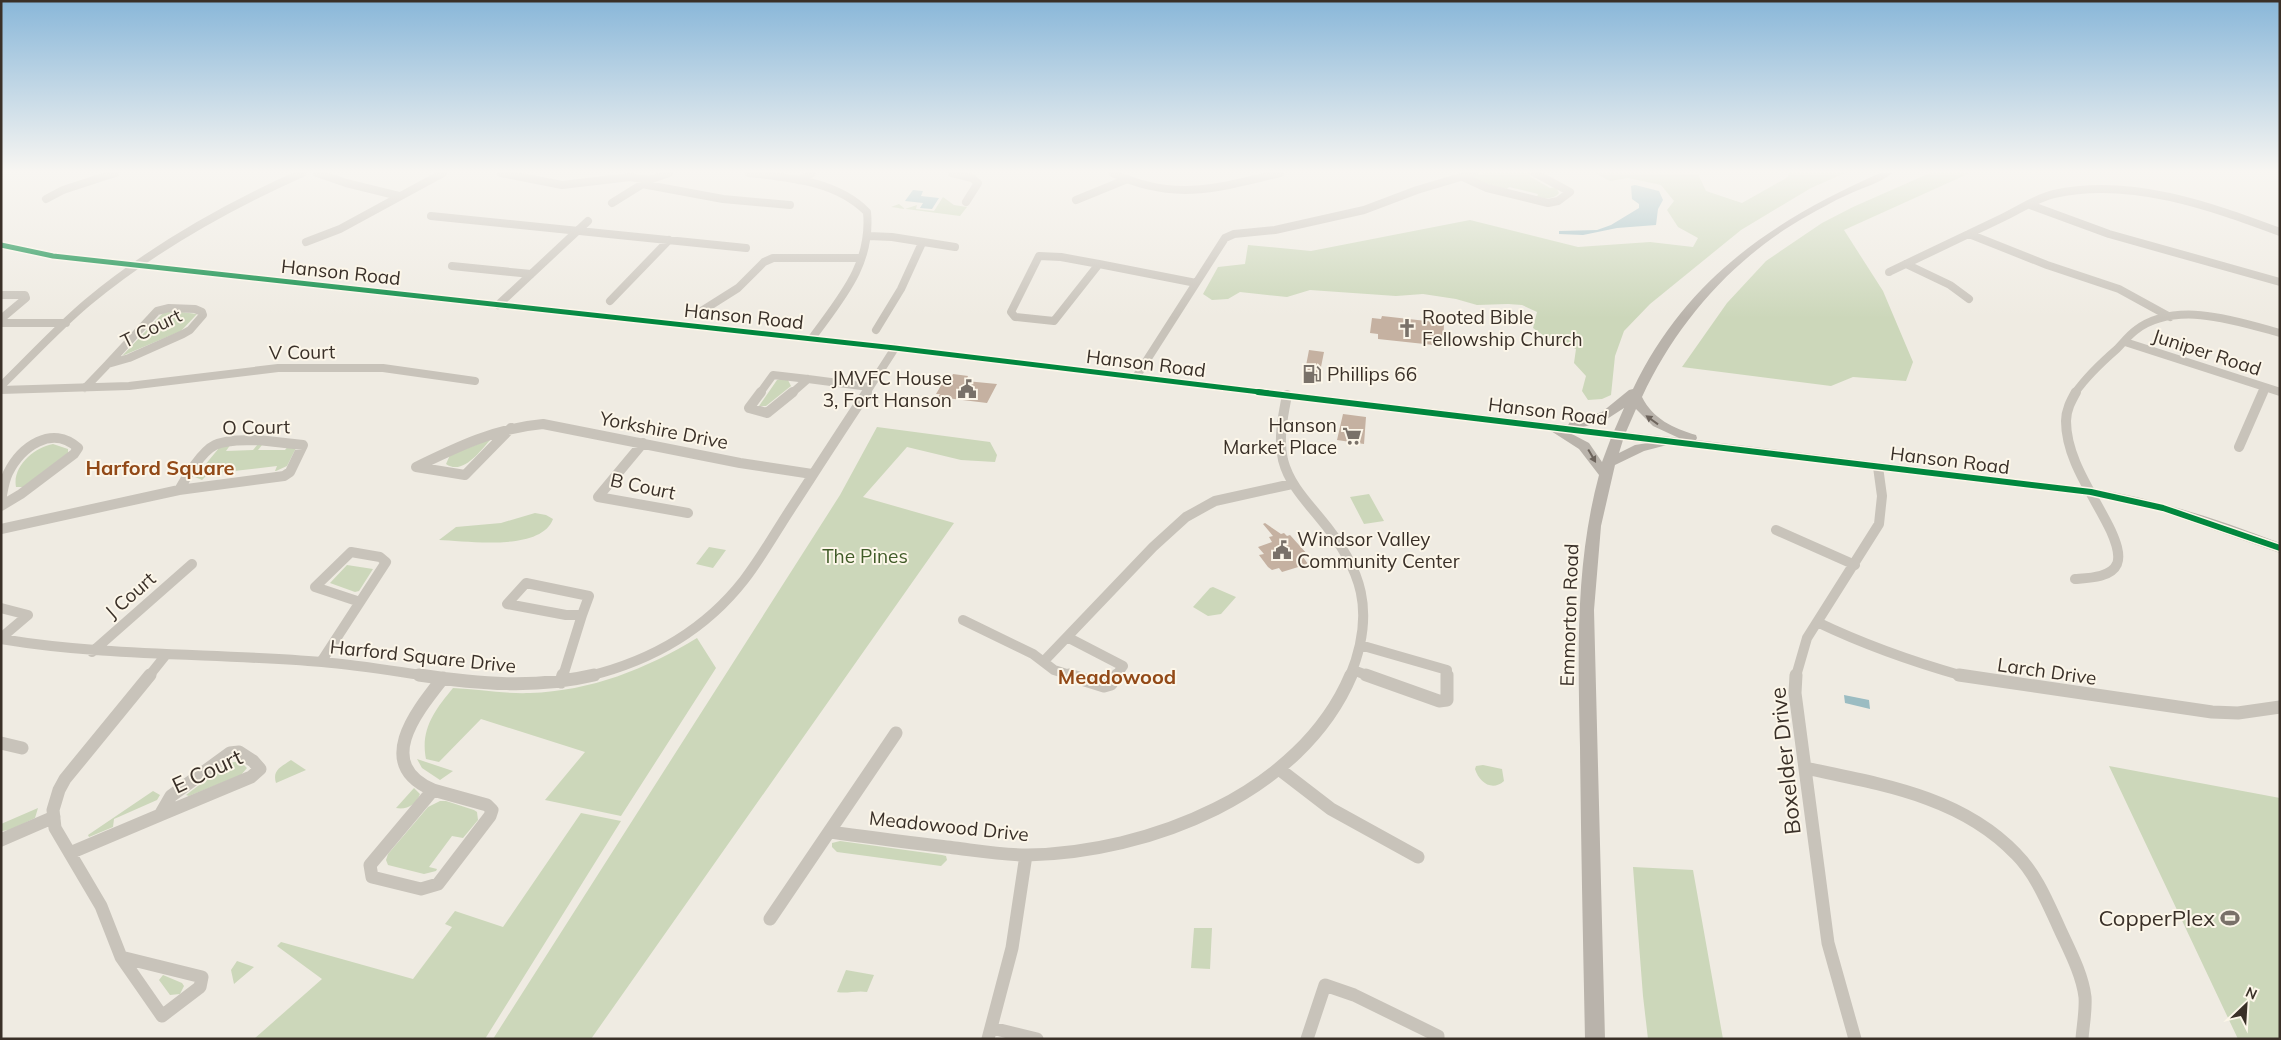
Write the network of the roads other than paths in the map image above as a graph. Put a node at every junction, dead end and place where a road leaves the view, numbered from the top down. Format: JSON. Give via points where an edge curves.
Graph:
{"nodes":[{"id":1,"x":588,"y":221,"type":"dead end"},
{"id":2,"x":209,"y":222,"type":"edge"},
{"id":3,"x":353,"y":222,"type":"edge"},
{"id":4,"x":489,"y":222,"type":"edge"},
{"id":5,"x":869,"y":222,"type":"edge"},
{"id":6,"x":1313,"y":222,"type":"edge"},
{"id":7,"x":1792,"y":222,"type":"edge"},
{"id":8,"x":1995,"y":222,"type":"edge"},
{"id":9,"x":2075,"y":222,"type":"edge"},
{"id":10,"x":2248,"y":222,"type":"edge"},
{"id":11,"x":579,"y":230,"type":"junction"},
{"id":12,"x":2280,"y":232,"type":"edge"},
{"id":13,"x":1969,"y":234,"type":"junction"},
{"id":14,"x":869,"y":236,"type":"junction"},
{"id":15,"x":669,"y":240,"type":"junction"},
{"id":16,"x":306,"y":242,"type":"dead end"},
{"id":17,"x":922,"y":243,"type":"junction"},
{"id":18,"x":1,"y":245,"type":"edge"},
{"id":19,"x":955,"y":247,"type":"dead end"},
{"id":20,"x":746,"y":248,"type":"dead end"},
{"id":21,"x":861,"y":258,"type":"junction"},
{"id":22,"x":1099,"y":264,"type":"junction"},
{"id":23,"x":1906,"y":264,"type":"junction"},
{"id":24,"x":138,"y":265,"type":"junction"},
{"id":25,"x":452,"y":266,"type":"dead end"},
{"id":26,"x":1889,"y":272,"type":"dead end"},
{"id":27,"x":531,"y":274,"type":"junction"},
{"id":28,"x":1196,"y":282,"type":"junction"},
{"id":29,"x":2280,"y":282,"type":"edge"},
{"id":30,"x":1,"y":295,"type":"edge"},
{"id":31,"x":1969,"y":299,"type":"dead end"},
{"id":32,"x":610,"y":301,"type":"dead end"},
{"id":33,"x":498,"y":305,"type":"junction"},
{"id":34,"x":700,"y":312,"type":"dead end"},
{"id":35,"x":2170,"y":317,"type":"junction"},
{"id":36,"x":1,"y":318,"type":"edge"},
{"id":37,"x":1,"y":323,"type":"edge"},
{"id":38,"x":66,"y":324,"type":"junction"},
{"id":39,"x":876,"y":330,"type":"dead end"},
{"id":40,"x":2280,"y":333,"type":"edge"},
{"id":41,"x":812,"y":338,"type":"junction"},
{"id":42,"x":2125,"y":342,"type":"junction"},
{"id":43,"x":895,"y":348,"type":"junction"},
{"id":44,"x":107,"y":364,"type":"junction"},
{"id":45,"x":1136,"y":377,"type":"junction"},
{"id":46,"x":809,"y":379,"type":"junction"},
{"id":47,"x":475,"y":381,"type":"dead end"},
{"id":48,"x":1,"y":386,"type":"edge"},
{"id":49,"x":869,"y":387,"type":"junction"},
{"id":50,"x":85,"y":388,"type":"junction"},
{"id":51,"x":2265,"y":388,"type":"junction"},
{"id":52,"x":1,"y":390,"type":"edge"},
{"id":53,"x":1637,"y":392,"type":"junction"},
{"id":54,"x":2280,"y":392,"type":"edge"},
{"id":55,"x":1287,"y":395,"type":"junction"},
{"id":56,"x":1544,"y":426,"type":"junction"},
{"id":57,"x":511,"y":428,"type":"junction"},
{"id":58,"x":1619,"y":435,"type":"junction"},
{"id":59,"x":643,"y":442,"type":"junction"},
{"id":60,"x":1686,"y":443,"type":"junction"},
{"id":61,"x":2239,"y":447,"type":"dead end"},
{"id":62,"x":1730,"y":448,"type":"junction"},
{"id":63,"x":1878,"y":467,"type":"junction"},
{"id":64,"x":1607,"y":468,"type":"junction"},
{"id":65,"x":812,"y":474,"type":"junction"},
{"id":66,"x":1292,"y":484,"type":"junction"},
{"id":67,"x":178,"y":491,"type":"junction"},
{"id":68,"x":2091,"y":492,"type":"junction"},
{"id":69,"x":1,"y":500,"type":"edge"},
{"id":70,"x":1,"y":506,"type":"edge"},
{"id":71,"x":688,"y":513,"type":"dead end"},
{"id":72,"x":1,"y":529,"type":"edge"},
{"id":73,"x":1776,"y":530,"type":"dead end"},
{"id":74,"x":2280,"y":548,"type":"edge"},
{"id":75,"x":192,"y":564,"type":"dead end"},
{"id":76,"x":1855,"y":565,"type":"junction"},
{"id":77,"x":2075,"y":578,"type":"dead end"},
{"id":78,"x":360,"y":602,"type":"junction"},
{"id":79,"x":1,"y":608,"type":"edge"},
{"id":80,"x":582,"y":615,"type":"junction"},
{"id":81,"x":963,"y":620,"type":"dead end"},
{"id":82,"x":1817,"y":622,"type":"junction"},
{"id":83,"x":1067,"y":637,"type":"junction"},
{"id":84,"x":1,"y":638,"type":"edge"},
{"id":85,"x":1360,"y":645,"type":"junction"},
{"id":86,"x":92,"y":652,"type":"junction"},
{"id":87,"x":165,"y":656,"type":"junction"},
{"id":88,"x":1044,"y":661,"type":"junction"},
{"id":89,"x":321,"y":662,"type":"junction"},
{"id":90,"x":1353,"y":670,"type":"junction"},
{"id":91,"x":443,"y":678,"type":"junction"},
{"id":92,"x":561,"y":682,"type":"junction"},
{"id":93,"x":2280,"y":707,"type":"edge"},
{"id":94,"x":896,"y":733,"type":"dead end"},
{"id":95,"x":1,"y":744,"type":"edge"},
{"id":96,"x":22,"y":748,"type":"dead end"},
{"id":97,"x":1805,"y":768,"type":"junction"},
{"id":98,"x":1279,"y":769,"type":"junction"},
{"id":99,"x":433,"y":790,"type":"junction"},
{"id":100,"x":160,"y":815,"type":"junction"},
{"id":101,"x":54,"y":817,"type":"junction"},
{"id":102,"x":831,"y":832,"type":"junction"},
{"id":103,"x":1,"y":840,"type":"edge"},
{"id":104,"x":70,"y":853,"type":"junction"},
{"id":105,"x":1026,"y":855,"type":"junction"},
{"id":106,"x":1418,"y":857,"type":"dead end"},
{"id":107,"x":770,"y":919,"type":"dead end"},
{"id":108,"x":121,"y":957,"type":"junction"},
{"id":109,"x":990,"y":1034,"type":"edge"},
{"id":110,"x":1037,"y":1039,"type":"edge"},
{"id":111,"x":1307,"y":1039,"type":"edge"},
{"id":112,"x":1438,"y":1039,"type":"edge"},
{"id":113,"x":1595,"y":1039,"type":"edge"},
{"id":114,"x":1855,"y":1039,"type":"edge"},
{"id":115,"x":2082,"y":1039,"type":"edge"}],
"edges":[{"from":1,"to":11,"type":"street"},
{"from":2,"to":24,"type":"street"},
{"from":3,"to":16,"type":"street"},
{"from":4,"to":11,"type":"street"},
{"from":5,"to":14,"type":"street"},
{"from":6,"to":28,"type":"street","via":[[1229,235],[1221,241]]},
{"from":7,"to":53,"type":"street","name":"Emmorton Road","via":[[1732,264],[1711,284],[1665,340]]},
{"from":8,"to":13,"type":"street"},
{"from":9,"to":29,"type":"street"},
{"from":10,"to":12,"type":"street"},
{"from":11,"to":15,"type":"street"},
{"from":11,"to":27,"type":"street"},
{"from":13,"to":23,"type":"street"},
{"from":13,"to":35,"type":"street","via":[[2047,265],[2119,288]]},
{"from":14,"to":17,"type":"street"},
{"from":14,"to":21,"type":"street"},
{"from":15,"to":20,"type":"street"},
{"from":15,"to":32,"type":"street"},
{"from":17,"to":19,"type":"street"},
{"from":17,"to":39,"type":"street","via":[[901,290]]},
{"from":18,"to":24,"type":"street","name":"Hanson Road","via":[[53,256]]},
{"from":21,"to":34,"type":"street","via":[[769,259],[749,280]]},
{"from":21,"to":41,"type":"street","via":[[850,284]]},
{"from":22,"to":22,"type":"street","via":[[1039,256],[1011,312],[1015,317],[1054,321]]},
{"from":22,"to":28,"type":"street"},
{"from":23,"to":26,"type":"street"},
{"from":23,"to":31,"type":"street","via":[[1950,285]]},
{"from":24,"to":33,"type":"street","name":"Hanson Road"},
{"from":24,"to":38,"type":"street","via":[[91,300]]},
{"from":25,"to":27,"type":"street"},
{"from":27,"to":33,"type":"street"},
{"from":28,"to":45,"type":"street"},
{"from":30,"to":36,"type":"street","via":[[21,294],[26,298]]},
{"from":33,"to":41,"type":"street","name":"Hanson Road"},
{"from":35,"to":40,"type":"street","via":[[2224,319]]},
{"from":35,"to":42,"type":"street","via":[[2143,325]]},
{"from":37,"to":38,"type":"street"},
{"from":38,"to":48,"type":"street"},
{"from":41,"to":43,"type":"street","name":"Hanson Road"},
{"from":42,"to":51,"type":"street","name":"Juniper Road"},
{"from":42,"to":68,"type":"street","via":[[2087,378],[2066,418],[2074,462]]},
{"from":43,"to":45,"type":"street","name":"Hanson Road"},
{"from":43,"to":49,"type":"street","name":"Harford Square Drive"},
{"from":44,"to":44,"type":"street","name":"T Court","via":[[183,334],[203,315],[202,312],[195,309],[160,310]]},
{"from":44,"to":50,"type":"street","name":"T Court"},
{"from":45,"to":55,"type":"street","name":"Hanson Road"},
{"from":46,"to":46,"type":"street","via":[[773,375],[749,408],[767,413]]},
{"from":46,"to":49,"type":"street"},
{"from":47,"to":50,"type":"street","name":"V Court","via":[[383,368],[278,368],[129,386]]},
{"from":49,"to":65,"type":"street","name":"Harford Square Drive"},
{"from":50,"to":52,"type":"street","name":"V Court"},
{"from":51,"to":54,"type":"street","name":"Juniper Road"},
{"from":51,"to":61,"type":"street"},
{"from":53,"to":56,"type":"street","via":[[1597,420]]},
{"from":53,"to":58,"type":"street","name":"Emmorton Road"},
{"from":62,"to":53,"type":"street","one_way":true,"via":[[1684,436],[1662,426],[1644,414]]},
{"from":55,"to":56,"type":"street","name":"Hanson Road"},
{"from":55,"to":66,"type":"street","name":"Meadowood Drive","via":[[1280,453]]},
{"from":56,"to":58,"type":"street","name":"Hanson Road"},
{"from":56,"to":64,"type":"street","one_way":true,"via":[[1584,446]]},
{"from":57,"to":57,"type":"street","name":"Yorkshire Drive","via":[[484,434],[416,467],[465,474]]},
{"from":57,"to":59,"type":"street","name":"Yorkshire Drive","via":[[543,424]]},
{"from":58,"to":60,"type":"street","name":"Hanson Road"},
{"from":58,"to":64,"type":"street","name":"Emmorton Road"},
{"from":59,"to":65,"type":"street","name":"Yorkshire Drive","via":[[740,463]]},
{"from":59,"to":71,"type":"street","name":"B Court","via":[[598,496]]},
{"from":60,"to":62,"type":"street","name":"Hanson Road"},
{"from":60,"to":64,"type":"street","via":[[1640,448]]},
{"from":62,"to":63,"type":"street","name":"Hanson Road"},
{"from":63,"to":68,"type":"street","name":"Hanson Road"},
{"from":63,"to":76,"type":"street","name":"Boxelder Drive","via":[[1882,487],[1879,524]]},
{"from":64,"to":113,"type":"street","name":"Emmorton Road","via":[[1589,564],[1586,634]]},
{"from":65,"to":92,"type":"street","name":"Harford Square Drive","via":[[745,578],[717,611],[672,643],[631,665]]},
{"from":66,"to":83,"type":"street","via":[[1228,497],[1195,511],[1153,547]]},
{"from":66,"to":85,"type":"street","name":"Meadowood Drive","via":[[1340,545],[1358,575],[1364,612]]},
{"from":67,"to":67,"type":"street","name":"O Court","via":[[284,476],[290,472],[303,445],[290,441],[224,441],[213,446]]},
{"from":67,"to":72,"type":"street","name":"O Court"},
{"from":68,"to":74,"type":"street","name":"Hanson Road","via":[[2164,507]]},
{"from":68,"to":77,"type":"street","via":[[2115,536],[2117,564],[2105,574]]},
{"from":69,"to":70,"type":"street","via":[[10,470],[42,438],[59,438],[78,448],[67,460]]},
{"from":73,"to":76,"type":"street"},
{"from":75,"to":86,"type":"street","name":"J Court"},
{"from":76,"to":82,"type":"street","name":"Boxelder Drive"},
{"from":78,"to":78,"type":"street","via":[[386,562],[380,556],[351,552],[315,587]]},
{"from":78,"to":89,"type":"street"},
{"from":79,"to":84,"type":"street","via":[[28,615]]},
{"from":80,"to":80,"type":"street","via":[[589,596],[526,583],[507,604]]},
{"from":80,"to":92,"type":"street"},
{"from":81,"to":88,"type":"street"},
{"from":82,"to":93,"type":"street","name":"Larch Drive","via":[[1897,657],[1967,677],[2212,712],[2238,713]]},
{"from":82,"to":97,"type":"street","name":"Boxelder Drive","via":[[1807,638],[1796,675],[1795,693]]},
{"from":83,"to":88,"type":"street"},
{"from":83,"to":88,"type":"street","via":[[1123,666],[1111,684],[1104,686],[1054,670]]},
{"from":84,"to":86,"type":"street","name":"Harford Square Drive"},
{"from":85,"to":90,"type":"street","name":"Meadowood Drive"},
{"from":85,"to":90,"type":"street","via":[[1447,670],[1447,700],[1439,701]]},
{"from":86,"to":87,"type":"street","name":"Harford Square Drive"},
{"from":87,"to":89,"type":"street","name":"Harford Square Drive"},
{"from":87,"to":101,"type":"street","via":[[65,778],[56,798]]},
{"from":89,"to":91,"type":"street","name":"Harford Square Drive"},
{"from":90,"to":98,"type":"street","name":"Meadowood Drive","via":[[1322,726]]},
{"from":91,"to":92,"type":"street","name":"Harford Square Drive","via":[[492,684]]},
{"from":91,"to":99,"type":"street","via":[[409,724],[402,744],[406,766],[412,776]]},
{"from":94,"to":102,"type":"street","name":"Meadowood Drive"},
{"from":95,"to":96,"type":"street"},
{"from":97,"to":114,"type":"street","name":"Boxelder Drive","via":[[1828,943]]},
{"from":97,"to":115,"type":"street","via":[[1921,795],[1952,807],[1977,821],[2012,850],[2024,862],[2051,904],[2084,994]]},
{"from":98,"to":105,"type":"street","name":"Meadowood Drive","via":[[1238,796],[1174,827],[1088,849]]},
{"from":98,"to":106,"type":"street","via":[[1331,809]]},
{"from":99,"to":99,"type":"street","via":[[487,805],[492,810],[490,816],[438,884],[421,889],[372,877],[370,864]]},
{"from":100,"to":100,"type":"street","name":"E Court","via":[[251,777],[260,769],[253,760],[239,752],[230,753],[171,796]]},
{"from":100,"to":104,"type":"street","name":"E Court"},
{"from":101,"to":103,"type":"street"},
{"from":101,"to":104,"type":"street","via":[[55,828]]},
{"from":102,"to":105,"type":"street","name":"Meadowood Drive"},
{"from":102,"to":107,"type":"street","name":"Meadowood Drive"},
{"from":104,"to":108,"type":"street","via":[[101,906]]},
{"from":105,"to":109,"type":"street","via":[[1019,922]]},
{"from":108,"to":108,"type":"street","via":[[162,1016],[200,987],[202,977]]},
{"from":109,"to":110,"type":"street"},
{"from":111,"to":112,"type":"street","via":[[1325,985],[1354,995],[1438,1036]]}]}
